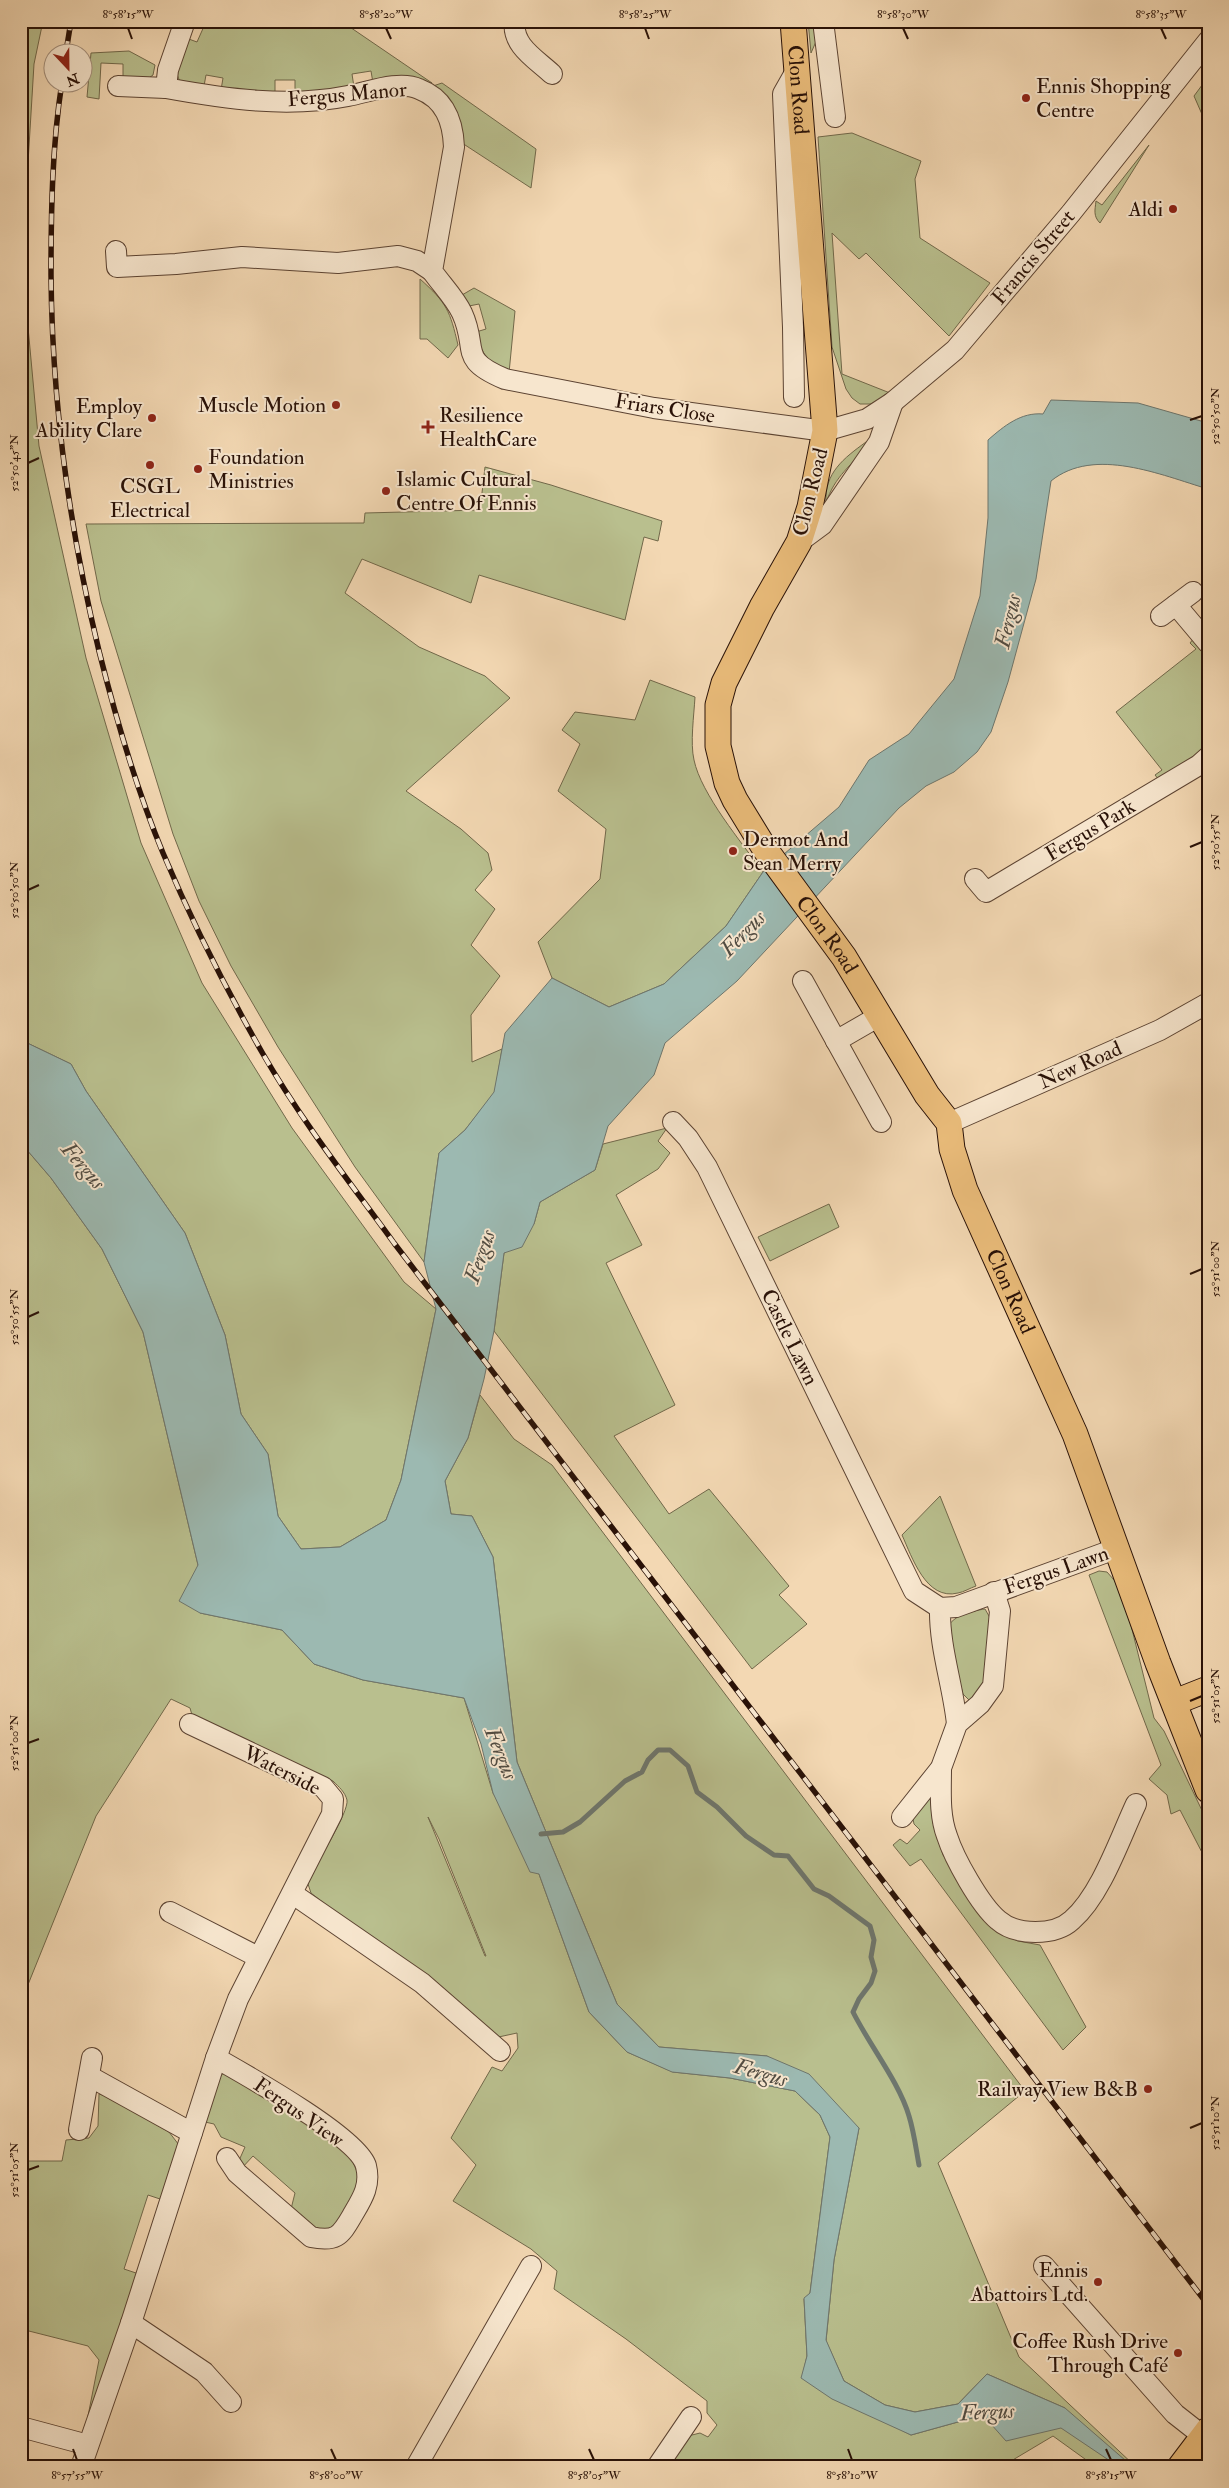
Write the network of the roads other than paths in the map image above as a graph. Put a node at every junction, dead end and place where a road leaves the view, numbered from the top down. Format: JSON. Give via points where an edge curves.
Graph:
{"nodes":[{"id":1,"x":185,"y":21,"type":"edge"},
{"id":2,"x":515,"y":21,"type":"edge"},
{"id":3,"x":793,"y":21,"type":"edge"},
{"id":4,"x":823,"y":21,"type":"edge"},
{"id":5,"x":1208,"y":41,"type":"edge"},
{"id":6,"x":552,"y":74,"type":"dead end"},
{"id":7,"x":118,"y":86,"type":"dead end"},
{"id":8,"x":166,"y":88,"type":"junction"},
{"id":9,"x":835,"y":117,"type":"dead end"},
{"id":10,"x":116,"y":251,"type":"dead end"},
{"id":11,"x":432,"y":271,"type":"junction"},
{"id":12,"x":805,"y":327,"type":"junction"},
{"id":13,"x":794,"y":397,"type":"dead end"},
{"id":14,"x":893,"y":402,"type":"junction"},
{"id":15,"x":825,"y":431,"type":"junction"},
{"id":16,"x":799,"y":542,"type":"junction"},
{"id":17,"x":1193,"y":592,"type":"dead end"},
{"id":18,"x":1208,"y":643,"type":"edge"},
{"id":19,"x":1208,"y":757,"type":"edge"},
{"id":20,"x":975,"y":879,"type":"dead end"},
{"id":21,"x":803,"y":981,"type":"dead end"},
{"id":22,"x":1208,"y":1003,"type":"edge"},
{"id":23,"x":881,"y":1015,"type":"junction"},
{"id":24,"x":836,"y":1041,"type":"junction"},
{"id":25,"x":673,"y":1122,"type":"dead end"},
{"id":26,"x":881,"y":1122,"type":"dead end"},
{"id":27,"x":950,"y":1123,"type":"junction"},
{"id":28,"x":1118,"y":1548,"type":"junction"},
{"id":29,"x":994,"y":1592,"type":"junction"},
{"id":30,"x":940,"y":1608,"type":"junction"},
{"id":31,"x":1208,"y":1690,"type":"edge"},
{"id":32,"x":1175,"y":1702,"type":"junction"},
{"id":33,"x":190,"y":1724,"type":"dead end"},
{"id":34,"x":957,"y":1724,"type":"junction"},
{"id":35,"x":941,"y":1768,"type":"junction"},
{"id":36,"x":1208,"y":1790,"type":"edge"},
{"id":37,"x":1136,"y":1804,"type":"dead end"},
{"id":38,"x":902,"y":1817,"type":"dead end"},
{"id":39,"x":293,"y":1894,"type":"junction"},
{"id":40,"x":170,"y":1912,"type":"dead end"},
{"id":41,"x":258,"y":1957,"type":"junction"},
{"id":42,"x":500,"y":2051,"type":"dead end"},
{"id":43,"x":216,"y":2058,"type":"junction"},
{"id":44,"x":80,"y":2130,"type":"dead end"},
{"id":45,"x":192,"y":2133,"type":"junction"},
{"id":46,"x":227,"y":2158,"type":"dead end"},
{"id":47,"x":530,"y":2266,"type":"dead end"},
{"id":48,"x":1044,"y":2266,"type":"dead end"},
{"id":49,"x":132,"y":2324,"type":"junction"},
{"id":50,"x":231,"y":2402,"type":"dead end"},
{"id":51,"x":691,"y":2417,"type":"dead end"},
{"id":52,"x":21,"y":2426,"type":"edge"},
{"id":53,"x":1205,"y":2433,"type":"edge"},
{"id":54,"x":88,"y":2445,"type":"junction"},
{"id":55,"x":82,"y":2467,"type":"edge"},
{"id":56,"x":416,"y":2467,"type":"edge"},
{"id":57,"x":657,"y":2467,"type":"edge"},
{"id":58,"x":1180,"y":2467,"type":"edge"}],
"edges":[{"from":1,"to":8,"type":"street","via":[[168,70]]},
{"from":2,"to":6,"type":"street","via":[[518,44]]},
{"from":3,"to":12,"type":"main road","name":"Clon Road"},
{"from":4,"to":9,"type":"street"},
{"from":5,"to":14,"type":"street","name":"Francis Street","via":[[955,350]]},
{"from":7,"to":8,"type":"street","name":"Fergus Manor"},
{"from":8,"to":11,"type":"street","name":"Fergus Manor","via":[[220,98],[310,101],[399,86],[418,88],[435,98],[448,114],[454,130],[454,147]]},
{"from":10,"to":11,"type":"street","via":[[117,267],[242,257],[338,263],[398,256],[417,261]]},
{"from":11,"to":15,"type":"street","name":"Friars Close","via":[[461,312],[472,358],[486,371],[506,379],[654,408]]},
{"from":12,"to":13,"type":"street"},
{"from":12,"to":15,"type":"main road","name":"Clon Road"},
{"from":14,"to":15,"type":"street","name":"Francis Street","via":[[867,419]]},
{"from":14,"to":16,"type":"street","via":[[879,442],[822,524]]},
{"from":15,"to":16,"type":"main road","name":"Clon Road","via":[[810,507]]},
{"from":16,"to":23,"type":"main road","name":"Clon Road","via":[[724,683],[718,705],[718,746],[735,800],[765,849]]},
{"from":17,"to":18,"type":"street","via":[[1168,611]]},
{"from":19,"to":20,"type":"street","name":"Fergus Park","via":[[986,892]]},
{"from":21,"to":24,"type":"street"},
{"from":22,"to":27,"type":"street","name":"New Road","via":[[1160,1030]]},
{"from":23,"to":24,"type":"street"},
{"from":23,"to":27,"type":"main road","name":"Clon Road","via":[[927,1095]]},
{"from":24,"to":26,"type":"street"},
{"from":25,"to":30,"type":"street","name":"Castle Lawn","via":[[707,1167],[914,1591]]},
{"from":27,"to":28,"type":"main road","name":"Clon Road","via":[[952,1149],[965,1190],[1075,1434]]},
{"from":28,"to":29,"type":"street","name":"Fergus Lawn"},
{"from":28,"to":32,"type":"main road","name":"Clon Road"},
{"from":29,"to":30,"type":"street","name":"Fergus Lawn","via":[[956,1607]]},
{"from":29,"to":34,"type":"street","name":"Fergus Lawn","via":[[1000,1611],[992,1686],[980,1704]]},
{"from":30,"to":34,"type":"street","name":"Fergus Lawn","via":[[940,1628]]},
{"from":31,"to":32,"type":"main road"},
{"from":32,"to":36,"type":"main road","name":"Clon Road"},
{"from":33,"to":39,"type":"street","name":"Waterside","via":[[323,1787],[333,1799],[332,1814]]},
{"from":34,"to":35,"type":"street","name":"Fergus Lawn"},
{"from":35,"to":37,"type":"street","name":"Fergus Lawn","via":[[941,1803],[946,1835],[957,1862],[998,1921],[1019,1930],[1039,1932],[1057,1929],[1072,1920],[1093,1896]]},
{"from":35,"to":38,"type":"street","name":"Fergus Lawn"},
{"from":39,"to":41,"type":"street","name":"Waterside"},
{"from":39,"to":42,"type":"street","via":[[422,1983]]},
{"from":40,"to":41,"type":"street"},
{"from":41,"to":43,"type":"street","name":"Waterside"},
{"from":43,"to":45,"type":"street","name":"Waterside"},
{"from":43,"to":46,"type":"street","name":"Fergus View","via":[[268,2088],[339,2136],[366,2164],[369,2181],[341,2234],[326,2240],[311,2237],[236,2173]]},
{"from":44,"to":45,"type":"street","via":[[90,2067]]},
{"from":45,"to":49,"type":"street","name":"Waterside"},
{"from":47,"to":56,"type":"street"},
{"from":48,"to":53,"type":"street","via":[[1174,2414]]},
{"from":49,"to":50,"type":"street","via":[[204,2372]]},
{"from":49,"to":54,"type":"street","name":"Waterside"},
{"from":51,"to":57,"type":"street"},
{"from":52,"to":54,"type":"street"},
{"from":53,"to":58,"type":"main road"},
{"from":54,"to":55,"type":"street","name":"Waterside"}]}
